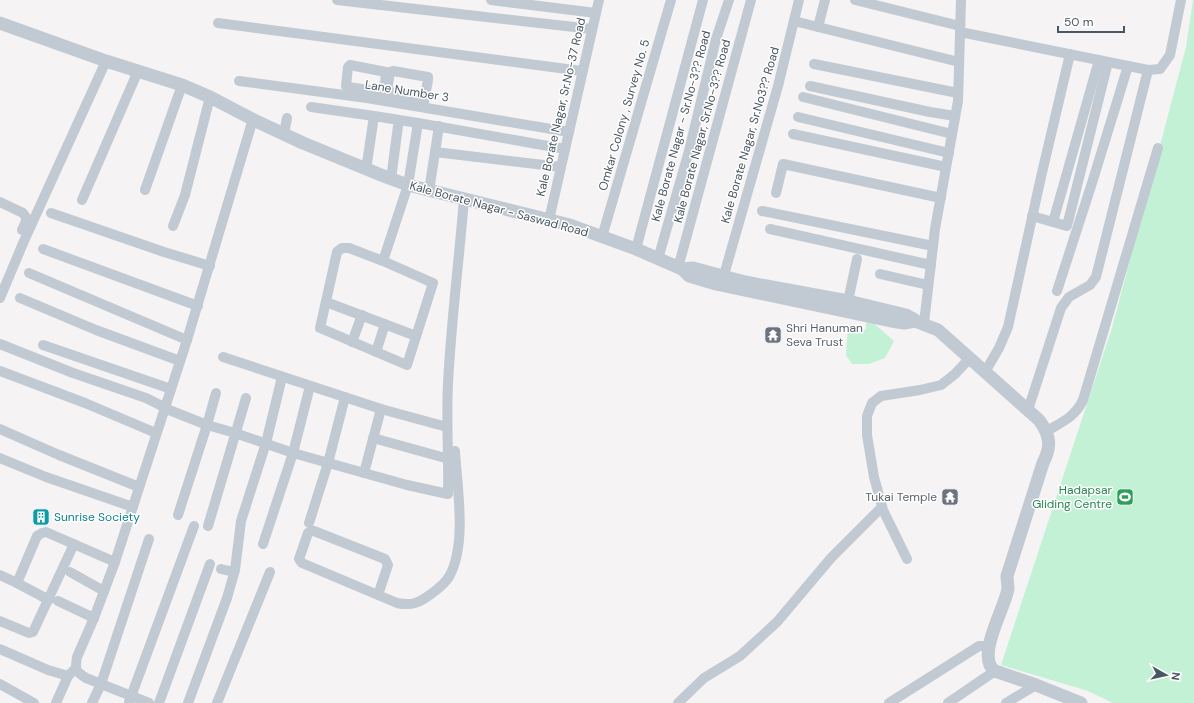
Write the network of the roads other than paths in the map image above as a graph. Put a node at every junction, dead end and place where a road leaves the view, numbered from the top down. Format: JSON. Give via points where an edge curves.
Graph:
{"nodes":[{"id":1,"x":337,"y":0,"type":"edge"},
{"id":2,"x":491,"y":0,"type":"edge"},
{"id":3,"x":599,"y":0,"type":"edge"},
{"id":4,"x":671,"y":0,"type":"edge"},
{"id":5,"x":704,"y":0,"type":"edge"},
{"id":6,"x":729,"y":0,"type":"edge"},
{"id":7,"x":751,"y":0,"type":"edge"},
{"id":8,"x":799,"y":0,"type":"edge"},
{"id":9,"x":825,"y":0,"type":"edge"},
{"id":10,"x":854,"y":0,"type":"edge"},
{"id":11,"x":961,"y":0,"type":"edge"},
{"id":12,"x":1181,"y":0,"type":"edge"},
{"id":13,"x":596,"y":13,"type":"junction"},
{"id":14,"x":794,"y":21,"type":"junction"},
{"id":15,"x":0,"y":23,"type":"edge"},
{"id":16,"x":218,"y":23,"type":"dead end"},
{"id":17,"x":818,"y":27,"type":"junction"},
{"id":18,"x":592,"y":29,"type":"junction"},
{"id":19,"x":960,"y":29,"type":"junction"},
{"id":20,"x":1070,"y":54,"type":"junction"},
{"id":21,"x":106,"y":61,"type":"junction"},
{"id":22,"x":1103,"y":61,"type":"junction"},
{"id":23,"x":959,"y":62,"type":"junction"},
{"id":24,"x":814,"y":64,"type":"dead end"},
{"id":25,"x":1128,"y":66,"type":"junction"},
{"id":26,"x":582,"y":70,"type":"junction"},
{"id":27,"x":1148,"y":70,"type":"junction"},
{"id":28,"x":138,"y":71,"type":"junction"},
{"id":29,"x":240,"y":81,"type":"dead end"},
{"id":30,"x":182,"y":85,"type":"junction"},
{"id":31,"x":810,"y":86,"type":"dead end"},
{"id":32,"x":958,"y":94,"type":"junction"},
{"id":33,"x":210,"y":97,"type":"junction"},
{"id":34,"x":803,"y":97,"type":"dead end"},
{"id":35,"x":311,"y":107,"type":"dead end"},
{"id":36,"x":374,"y":116,"type":"junction"},
{"id":37,"x":955,"y":116,"type":"junction"},
{"id":38,"x":798,"y":117,"type":"dead end"},
{"id":39,"x":288,"y":118,"type":"dead end"},
{"id":40,"x":253,"y":120,"type":"junction"},
{"id":41,"x":418,"y":123,"type":"junction"},
{"id":42,"x":398,"y":126,"type":"dead end"},
{"id":43,"x":439,"y":126,"type":"junction"},
{"id":44,"x":569,"y":132,"type":"junction"},
{"id":45,"x":284,"y":134,"type":"junction"},
{"id":46,"x":793,"y":134,"type":"dead end"},
{"id":47,"x":952,"y":134,"type":"junction"},
{"id":48,"x":1158,"y":148,"type":"dead end"},
{"id":49,"x":565,"y":149,"type":"junction"},
{"id":50,"x":435,"y":152,"type":"junction"},
{"id":51,"x":949,"y":152,"type":"junction"},
{"id":52,"x":946,"y":167,"type":"junction"},
{"id":53,"x":561,"y":168,"type":"junction"},
{"id":54,"x":366,"y":170,"type":"junction"},
{"id":55,"x":391,"y":179,"type":"junction"},
{"id":56,"x":408,"y":185,"type":"junction"},
{"id":57,"x":145,"y":190,"type":"dead end"},
{"id":58,"x":429,"y":190,"type":"junction"},
{"id":59,"x":776,"y":194,"type":"dead end"},
{"id":60,"x":941,"y":198,"type":"junction"},
{"id":61,"x":464,"y":199,"type":"junction"},
{"id":62,"x":82,"y":200,"type":"dead end"},
{"id":63,"x":0,"y":202,"type":"edge"},
{"id":64,"x":762,"y":211,"type":"dead end"},
{"id":65,"x":51,"y":213,"type":"dead end"},
{"id":66,"x":1032,"y":216,"type":"junction"},
{"id":67,"x":549,"y":220,"type":"junction"},
{"id":68,"x":173,"y":226,"type":"dead end"},
{"id":69,"x":27,"y":227,"type":"junction"},
{"id":70,"x":770,"y":229,"type":"dead end"},
{"id":71,"x":602,"y":236,"type":"junction"},
{"id":72,"x":933,"y":246,"type":"junction"},
{"id":73,"x":636,"y":248,"type":"junction"},
{"id":74,"x":43,"y":249,"type":"dead end"},
{"id":75,"x":658,"y":259,"type":"junction"},
{"id":76,"x":857,"y":259,"type":"dead end"},
{"id":77,"x":383,"y":261,"type":"junction"},
{"id":78,"x":931,"y":264,"type":"junction"},
{"id":79,"x":210,"y":266,"type":"junction"},
{"id":80,"x":680,"y":269,"type":"junction"},
{"id":81,"x":29,"y":273,"type":"dead end"},
{"id":82,"x":880,"y":274,"type":"dead end"},
{"id":83,"x":722,"y":281,"type":"junction"},
{"id":84,"x":0,"y":282,"type":"edge"},
{"id":85,"x":928,"y":285,"type":"junction"},
{"id":86,"x":1057,"y":291,"type":"dead end"},
{"id":87,"x":0,"y":298,"type":"edge"},
{"id":88,"x":20,"y":298,"type":"dead end"},
{"id":89,"x":806,"y":298,"type":"junction"},
{"id":90,"x":848,"y":301,"type":"junction"},
{"id":91,"x":326,"y":302,"type":"junction"},
{"id":92,"x":198,"y":306,"type":"junction"},
{"id":93,"x":362,"y":315,"type":"junction"},
{"id":94,"x":920,"y":322,"type":"junction"},
{"id":95,"x":386,"y":324,"type":"junction"},
{"id":96,"x":416,"y":336,"type":"junction"},
{"id":97,"x":187,"y":340,"type":"junction"},
{"id":98,"x":352,"y":342,"type":"junction"},
{"id":99,"x":0,"y":344,"type":"edge"},
{"id":100,"x":43,"y":344,"type":"dead end"},
{"id":101,"x":376,"y":352,"type":"junction"},
{"id":102,"x":223,"y":357,"type":"dead end"},
{"id":103,"x":970,"y":358,"type":"junction"},
{"id":104,"x":180,"y":361,"type":"junction"},
{"id":105,"x":0,"y":371,"type":"edge"},
{"id":106,"x":985,"y":372,"type":"junction"},
{"id":107,"x":282,"y":378,"type":"junction"},
{"id":108,"x":310,"y":386,"type":"junction"},
{"id":109,"x":171,"y":389,"type":"junction"},
{"id":110,"x":216,"y":393,"type":"dead end"},
{"id":111,"x":447,"y":396,"type":"junction"},
{"id":112,"x":345,"y":397,"type":"junction"},
{"id":113,"x":246,"y":398,"type":"dead end"},
{"id":114,"x":164,"y":408,"type":"junction"},
{"id":115,"x":381,"y":408,"type":"junction"},
{"id":116,"x":1028,"y":410,"type":"junction"},
{"id":117,"x":207,"y":425,"type":"junction"},
{"id":118,"x":446,"y":427,"type":"junction"},
{"id":119,"x":0,"y":429,"type":"edge"},
{"id":120,"x":1047,"y":431,"type":"junction"},
{"id":121,"x":156,"y":432,"type":"junction"},
{"id":122,"x":235,"y":433,"type":"junction"},
{"id":123,"x":373,"y":438,"type":"junction"},
{"id":124,"x":266,"y":443,"type":"junction"},
{"id":125,"x":293,"y":453,"type":"junction"},
{"id":126,"x":0,"y":458,"type":"edge"},
{"id":127,"x":449,"y":459,"type":"junction"},
{"id":128,"x":328,"y":463,"type":"junction"},
{"id":129,"x":364,"y":473,"type":"junction"},
{"id":130,"x":139,"y":487,"type":"junction"},
{"id":131,"x":133,"y":507,"type":"junction"},
{"id":132,"x":882,"y":507,"type":"junction"},
{"id":133,"x":178,"y":515,"type":"dead end"},
{"id":134,"x":309,"y":523,"type":"dead end"},
{"id":135,"x":194,"y":526,"type":"dead end"},
{"id":136,"x":208,"y":526,"type":"dead end"},
{"id":137,"x":149,"y":539,"type":"dead end"},
{"id":138,"x":74,"y":544,"type":"junction"},
{"id":139,"x":263,"y":544,"type":"dead end"},
{"id":140,"x":907,"y":559,"type":"dead end"},
{"id":141,"x":115,"y":562,"type":"junction"},
{"id":142,"x":210,"y":564,"type":"dead end"},
{"id":143,"x":222,"y":569,"type":"dead end"},
{"id":144,"x":70,"y":572,"type":"dead end"},
{"id":145,"x":234,"y":572,"type":"junction"},
{"id":146,"x":270,"y":572,"type":"dead end"},
{"id":147,"x":0,"y":575,"type":"edge"},
{"id":148,"x":17,"y":583,"type":"junction"},
{"id":149,"x":104,"y":591,"type":"junction"},
{"id":150,"x":378,"y":595,"type":"junction"},
{"id":151,"x":54,"y":600,"type":"junction"},
{"id":152,"x":94,"y":618,"type":"junction"},
{"id":153,"x":0,"y":621,"type":"edge"},
{"id":154,"x":989,"y":646,"type":"junction"},
{"id":155,"x":0,"y":650,"type":"edge"},
{"id":156,"x":76,"y":668,"type":"junction"},
{"id":157,"x":995,"y":671,"type":"junction"},
{"id":158,"x":68,"y":676,"type":"junction"},
{"id":159,"x":0,"y":684,"type":"edge"},
{"id":160,"x":101,"y":684,"type":"junction"},
{"id":161,"x":1036,"y":685,"type":"junction"},
{"id":162,"x":130,"y":700,"type":"edge"},
{"id":163,"x":1071,"y":701,"type":"edge"},
{"id":164,"x":34,"y":703,"type":"edge"},
{"id":165,"x":56,"y":703,"type":"edge"},
{"id":166,"x":92,"y":703,"type":"edge"},
{"id":167,"x":149,"y":703,"type":"edge"},
{"id":168,"x":159,"y":703,"type":"edge"},
{"id":169,"x":188,"y":703,"type":"edge"},
{"id":170,"x":217,"y":703,"type":"edge"},
{"id":171,"x":678,"y":703,"type":"edge"},
{"id":172,"x":889,"y":703,"type":"edge"},
{"id":173,"x":948,"y":703,"type":"edge"},
{"id":174,"x":1006,"y":703,"type":"edge"}],
"edges":[{"from":1,"to":18,"type":"street"},
{"from":2,"to":13,"type":"street"},
{"from":3,"to":13,"type":"street","name":"Kale Borate Nagar, Sr.No-37 Road"},
{"from":4,"to":71,"type":"street","name":"Omkar Colony , Survey No. 5"},
{"from":5,"to":73,"type":"street"},
{"from":6,"to":75,"type":"street","name":"Kale Borate Nagar - Sr.No-3?? Road","via":[[716,39],[689,150]]},
{"from":7,"to":80,"type":"street","name":"Kale Borate Nagar, Sr.No-3?? Road"},
{"from":8,"to":14,"type":"street","name":"Kale Borate Nagar, Sr.No3?? Road"},
{"from":9,"to":17,"type":"street"},
{"from":10,"to":19,"type":"street"},
{"from":11,"to":19,"type":"street"},
{"from":12,"to":27,"type":"street","via":[[1170,55],[1160,69]]},
{"from":13,"to":18,"type":"street","name":"Kale Borate Nagar, Sr.No-37 Road"},
{"from":14,"to":17,"type":"street"},
{"from":14,"to":83,"type":"street","name":"Kale Borate Nagar, Sr.No3?? Road"},
{"from":15,"to":21,"type":"street","name":"Kale Borate Nagar - Saswad Road"},
{"from":16,"to":26,"type":"street"},
{"from":17,"to":23,"type":"street"},
{"from":18,"to":26,"type":"street","name":"Kale Borate Nagar, Sr.No-37 Road"},
{"from":19,"to":20,"type":"street"},
{"from":19,"to":23,"type":"street"},
{"from":20,"to":22,"type":"street"},
{"from":20,"to":66,"type":"street"},
{"from":21,"to":28,"type":"street","name":"Kale Borate Nagar - Saswad Road"},
{"from":21,"to":69,"type":"street"},
{"from":22,"to":25,"type":"street"},
{"from":22,"to":66,"type":"street","via":[[1067,226]]},
{"from":23,"to":32,"type":"street"},
{"from":24,"to":32,"type":"street"},
{"from":25,"to":27,"type":"street"},
{"from":25,"to":86,"type":"street"},
{"from":26,"to":44,"type":"street","name":"Kale Borate Nagar, Sr.No-37 Road"},
{"from":27,"to":116,"type":"street","via":[[1096,277],[1090,285],[1069,297],[1061,308]]},
{"from":28,"to":30,"type":"street","name":"Kale Borate Nagar - Saswad Road"},
{"from":28,"to":62,"type":"street"},
{"from":29,"to":44,"type":"street","name":"Lane Number 3","via":[[382,96]]},
{"from":30,"to":33,"type":"street","name":"Kale Borate Nagar - Saswad Road"},
{"from":30,"to":57,"type":"street"},
{"from":31,"to":37,"type":"street"},
{"from":32,"to":37,"type":"street"},
{"from":33,"to":40,"type":"street","name":"Kale Borate Nagar - Saswad Road"},
{"from":33,"to":68,"type":"street","via":[[185,195]]},
{"from":34,"to":47,"type":"street"},
{"from":35,"to":36,"type":"street"},
{"from":36,"to":41,"type":"street"},
{"from":36,"to":54,"type":"street"},
{"from":37,"to":47,"type":"street"},
{"from":38,"to":51,"type":"street"},
{"from":39,"to":45,"type":"street"},
{"from":40,"to":45,"type":"street","name":"Kale Borate Nagar - Saswad Road"},
{"from":40,"to":79,"type":"street"},
{"from":41,"to":43,"type":"street"},
{"from":41,"to":56,"type":"street"},
{"from":42,"to":55,"type":"street"},
{"from":43,"to":49,"type":"street"},
{"from":43,"to":50,"type":"street"},
{"from":44,"to":49,"type":"street","name":"Kale Borate Nagar, Sr.No-37 Road"},
{"from":45,"to":54,"type":"street","name":"Kale Borate Nagar - Saswad Road"},
{"from":46,"to":52,"type":"street"},
{"from":47,"to":51,"type":"street"},
{"from":48,"to":120,"type":"street","via":[[1083,400],[1071,417]]},
{"from":49,"to":53,"type":"street","name":"Kale Borate Nagar, Sr.No-37 Road"},
{"from":50,"to":53,"type":"street"},
{"from":50,"to":58,"type":"street"},
{"from":51,"to":52,"type":"street"},
{"from":52,"to":60,"type":"street"},
{"from":53,"to":67,"type":"street","name":"Kale Borate Nagar, Sr.No-37 Road"},
{"from":54,"to":55,"type":"street","name":"Kale Borate Nagar - Saswad Road"},
{"from":55,"to":56,"type":"street","name":"Kale Borate Nagar - Saswad Road"},
{"from":56,"to":58,"type":"street","name":"Kale Borate Nagar - Saswad Road"},
{"from":56,"to":77,"type":"street"},
{"from":58,"to":61,"type":"street","name":"Kale Borate Nagar - Saswad Road"},
{"from":59,"to":60,"type":"street","via":[[783,164]]},
{"from":60,"to":72,"type":"street"},
{"from":61,"to":67,"type":"street","name":"Kale Borate Nagar - Saswad Road"},
{"from":61,"to":111,"type":"street"},
{"from":63,"to":69,"type":"street","via":[[23,213],[27,219]]},
{"from":64,"to":72,"type":"street"},
{"from":65,"to":79,"type":"street"},
{"from":66,"to":106,"type":"street","via":[[1008,327]]},
{"from":67,"to":71,"type":"street","name":"Kale Borate Nagar - Saswad Road"},
{"from":69,"to":84,"type":"street"},
{"from":69,"to":87,"type":"street"},
{"from":70,"to":78,"type":"street"},
{"from":71,"to":73,"type":"street","name":"Kale Borate Nagar - Saswad Road"},
{"from":72,"to":78,"type":"street"},
{"from":73,"to":75,"type":"street","name":"Kale Borate Nagar - Saswad Road"},
{"from":74,"to":92,"type":"street"},
{"from":75,"to":80,"type":"street","name":"Kale Borate Nagar - Saswad Road"},
{"from":76,"to":90,"type":"street"},
{"from":77,"to":91,"type":"street","via":[[349,248],[342,248],[337,252]]},
{"from":77,"to":96,"type":"street","via":[[433,283]]},
{"from":78,"to":85,"type":"street"},
{"from":79,"to":92,"type":"street"},
{"from":80,"to":83,"type":"street","via":[[693,268]]},
{"from":81,"to":97,"type":"street"},
{"from":82,"to":85,"type":"street"},
{"from":83,"to":89,"type":"street","via":[[745,282]]},
{"from":85,"to":94,"type":"street"},
{"from":88,"to":104,"type":"street"},
{"from":89,"to":90,"type":"street"},
{"from":89,"to":94,"type":"street","via":[[904,323]]},
{"from":90,"to":94,"type":"street","via":[[906,315]]},
{"from":91,"to":93,"type":"street"},
{"from":91,"to":98,"type":"street","via":[[320,328]]},
{"from":92,"to":97,"type":"street"},
{"from":93,"to":95,"type":"street"},
{"from":93,"to":98,"type":"street"},
{"from":94,"to":103,"type":"street","via":[[938,330]]},
{"from":95,"to":96,"type":"street"},
{"from":95,"to":101,"type":"street"},
{"from":96,"to":101,"type":"street","via":[[407,365]]},
{"from":97,"to":104,"type":"street"},
{"from":98,"to":101,"type":"street"},
{"from":99,"to":114,"type":"street","via":[[146,398]]},
{"from":100,"to":109,"type":"street"},
{"from":102,"to":107,"type":"street"},
{"from":103,"to":106,"type":"street"},
{"from":103,"to":132,"type":"street","via":[[941,385],[882,396],[872,403],[867,416],[867,435]]},
{"from":104,"to":109,"type":"street"},
{"from":105,"to":121,"type":"street"},
{"from":106,"to":116,"type":"street"},
{"from":107,"to":108,"type":"street"},
{"from":107,"to":124,"type":"street"},
{"from":108,"to":112,"type":"street"},
{"from":108,"to":125,"type":"street"},
{"from":109,"to":114,"type":"street"},
{"from":110,"to":117,"type":"street"},
{"from":111,"to":118,"type":"street"},
{"from":111,"to":150,"type":"street","via":[[452,409],[460,524],[454,565],[449,577],[438,590],[418,602],[408,605]]},
{"from":112,"to":115,"type":"street"},
{"from":112,"to":128,"type":"street"},
{"from":113,"to":122,"type":"street"},
{"from":114,"to":117,"type":"street"},
{"from":114,"to":121,"type":"street"},
{"from":115,"to":118,"type":"street"},
{"from":115,"to":123,"type":"street"},
{"from":116,"to":120,"type":"street"},
{"from":117,"to":122,"type":"street"},
{"from":117,"to":133,"type":"street"},
{"from":118,"to":127,"type":"street"},
{"from":119,"to":130,"type":"street"},
{"from":120,"to":154,"type":"street","via":[[1051,467],[1015,578],[1008,588]]},
{"from":121,"to":130,"type":"street"},
{"from":122,"to":124,"type":"street"},
{"from":122,"to":136,"type":"street"},
{"from":123,"to":127,"type":"street"},
{"from":123,"to":129,"type":"street"},
{"from":124,"to":125,"type":"street"},
{"from":124,"to":145,"type":"street","via":[[241,521]]},
{"from":125,"to":128,"type":"street"},
{"from":125,"to":139,"type":"street"},
{"from":126,"to":131,"type":"street"},
{"from":127,"to":129,"type":"street","via":[[448,494]]},
{"from":128,"to":129,"type":"street"},
{"from":128,"to":134,"type":"street"},
{"from":130,"to":131,"type":"street"},
{"from":131,"to":141,"type":"street"},
{"from":132,"to":140,"type":"street"},
{"from":132,"to":171,"type":"street","via":[[831,558],[777,622],[740,656],[704,678]]},
{"from":135,"to":162,"type":"street"},
{"from":137,"to":160,"type":"street"},
{"from":138,"to":141,"type":"street"},
{"from":138,"to":148,"type":"street","via":[[46,532],[37,536]]},
{"from":138,"to":151,"type":"street"},
{"from":141,"to":149,"type":"street"},
{"from":142,"to":168,"type":"street"},
{"from":143,"to":145,"type":"street"},
{"from":144,"to":149,"type":"street"},
{"from":145,"to":169,"type":"street","via":[[217,629]]},
{"from":146,"to":170,"type":"street"},
{"from":147,"to":148,"type":"street"},
{"from":148,"to":151,"type":"street"},
{"from":149,"to":152,"type":"street"},
{"from":150,"to":150,"type":"street","via":[[388,565],[385,559],[314,531],[308,533],[300,561]]},
{"from":151,"to":152,"type":"street"},
{"from":151,"to":153,"type":"street","via":[[34,632],[29,633]]},
{"from":152,"to":156,"type":"street","via":[[77,657]]},
{"from":154,"to":157,"type":"street","via":[[987,657]]},
{"from":154,"to":172,"type":"street","via":[[979,646]]},
{"from":155,"to":158,"type":"street"},
{"from":156,"to":158,"type":"street"},
{"from":156,"to":160,"type":"street","via":[[79,674]]},
{"from":157,"to":161,"type":"street"},
{"from":157,"to":173,"type":"street"},
{"from":158,"to":165,"type":"street"},
{"from":159,"to":164,"type":"street"},
{"from":160,"to":162,"type":"street"},
{"from":160,"to":166,"type":"street"},
{"from":161,"to":163,"type":"street"},
{"from":161,"to":174,"type":"street"},
{"from":162,"to":167,"type":"street"}]}
